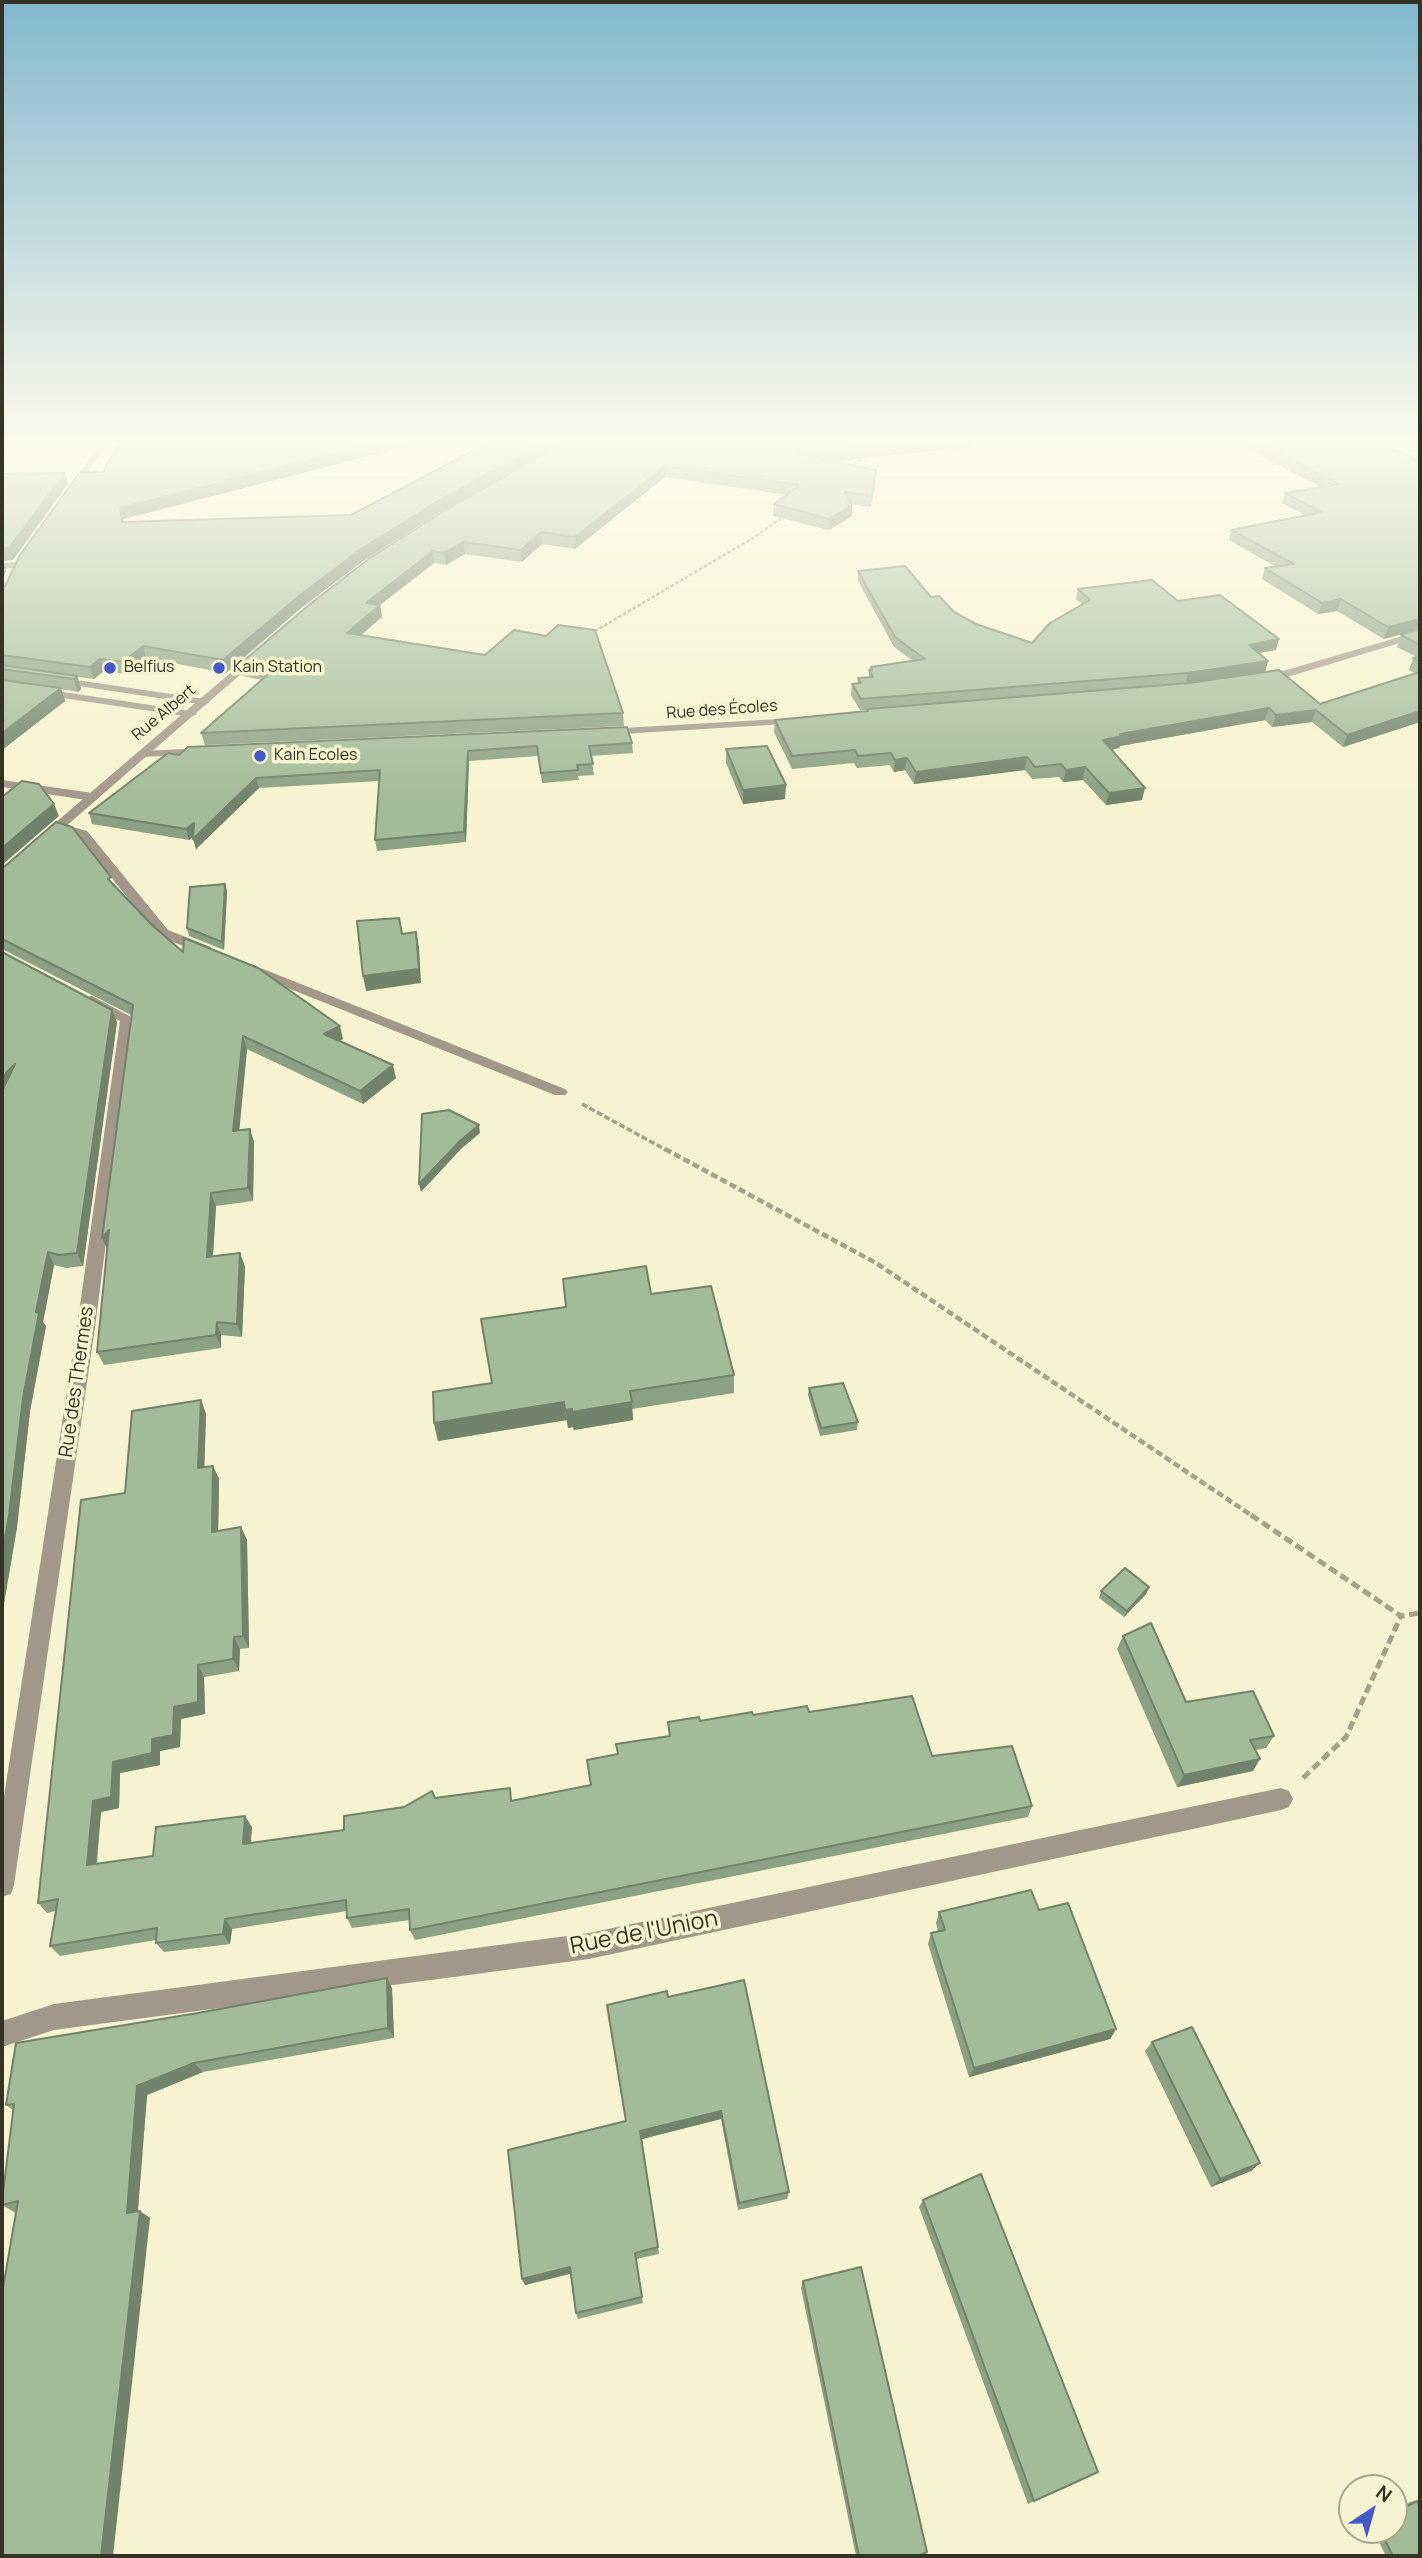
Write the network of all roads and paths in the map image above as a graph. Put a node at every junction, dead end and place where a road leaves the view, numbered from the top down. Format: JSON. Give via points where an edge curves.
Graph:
{"nodes":[{"id":1,"x":18,"y":564,"type":"edge"},
{"id":2,"x":708,"y":564,"type":"edge"},
{"id":3,"x":2,"y":566,"type":"edge"},
{"id":4,"x":1420,"y":634,"type":"edge"},
{"id":5,"x":584,"y":638,"type":"edge"},
{"id":6,"x":270,"y":645,"type":"edge"},
{"id":7,"x":40,"y":677,"type":"edge"},
{"id":8,"x":1255,"y":679,"type":"edge"},
{"id":9,"x":66,"y":681,"type":"junction"},
{"id":10,"x":2,"y":686,"type":"edge"},
{"id":11,"x":135,"y":692,"type":"junction"},
{"id":12,"x":50,"y":693,"type":"junction"},
{"id":13,"x":205,"y":702,"type":"junction"},
{"id":14,"x":120,"y":703,"type":"junction"},
{"id":15,"x":191,"y":714,"type":"junction"},
{"id":16,"x":804,"y":720,"type":"edge"},
{"id":17,"x":586,"y":733,"type":"edge"},
{"id":18,"x":218,"y":751,"type":"edge"},
{"id":19,"x":143,"y":754,"type":"junction"},
{"id":20,"x":2,"y":783,"type":"edge"},
{"id":21,"x":93,"y":797,"type":"junction"},
{"id":22,"x":58,"y":827,"type":"junction"},
{"id":23,"x":39,"y":843,"type":"edge"},
{"id":24,"x":70,"y":989,"type":"edge"},
{"id":25,"x":560,"y":1092,"type":"joint"},
{"id":26,"x":1420,"y":1613,"type":"edge"},
{"id":27,"x":1401,"y":1616,"type":"junction"},
{"id":28,"x":1281,"y":1799,"type":"joint"},
{"id":29,"x":2,"y":1885,"type":"edge"},
{"id":30,"x":2,"y":2034,"type":"edge"}],
"edges":[{"from":1,"to":3,"type":"street","via":[[14,570]]},
{"from":2,"to":5,"type":"path"},
{"from":4,"to":8,"type":"street","via":[[1283,675]]},
{"from":6,"to":13,"type":"street","name":"Rue Albert"},
{"from":7,"to":9,"type":"street"},
{"from":9,"to":11,"type":"street"},
{"from":9,"to":12,"type":"street"},
{"from":10,"to":12,"type":"street"},
{"from":11,"to":13,"type":"street"},
{"from":11,"to":14,"type":"street"},
{"from":12,"to":14,"type":"street"},
{"from":13,"to":15,"type":"street","name":"Rue Albert"},
{"from":14,"to":15,"type":"street"},
{"from":15,"to":19,"type":"street","name":"Rue Albert"},
{"from":16,"to":17,"type":"street","name":"Rue des Écoles"},
{"from":18,"to":19,"type":"street"},
{"from":19,"to":21,"type":"street","name":"Rue Albert"},
{"from":20,"to":21,"type":"street"},
{"from":21,"to":22,"type":"street","name":"Rue Albert"},
{"from":22,"to":23,"type":"street","name":"Rue Albert"},
{"from":22,"to":25,"type":"street","via":[[83,834],[163,933]]},
{"from":24,"to":29,"type":"street","name":"Rue des Thermes","via":[[128,1019]]},
{"from":25,"to":27,"type":"path","via":[[876,1263]]},
{"from":26,"to":27,"type":"path"},
{"from":27,"to":28,"type":"path","via":[[1346,1737]]},
{"from":28,"to":30,"type":"street","name":"Rue de l'Union","via":[[589,1946],[54,2017]]}]}
